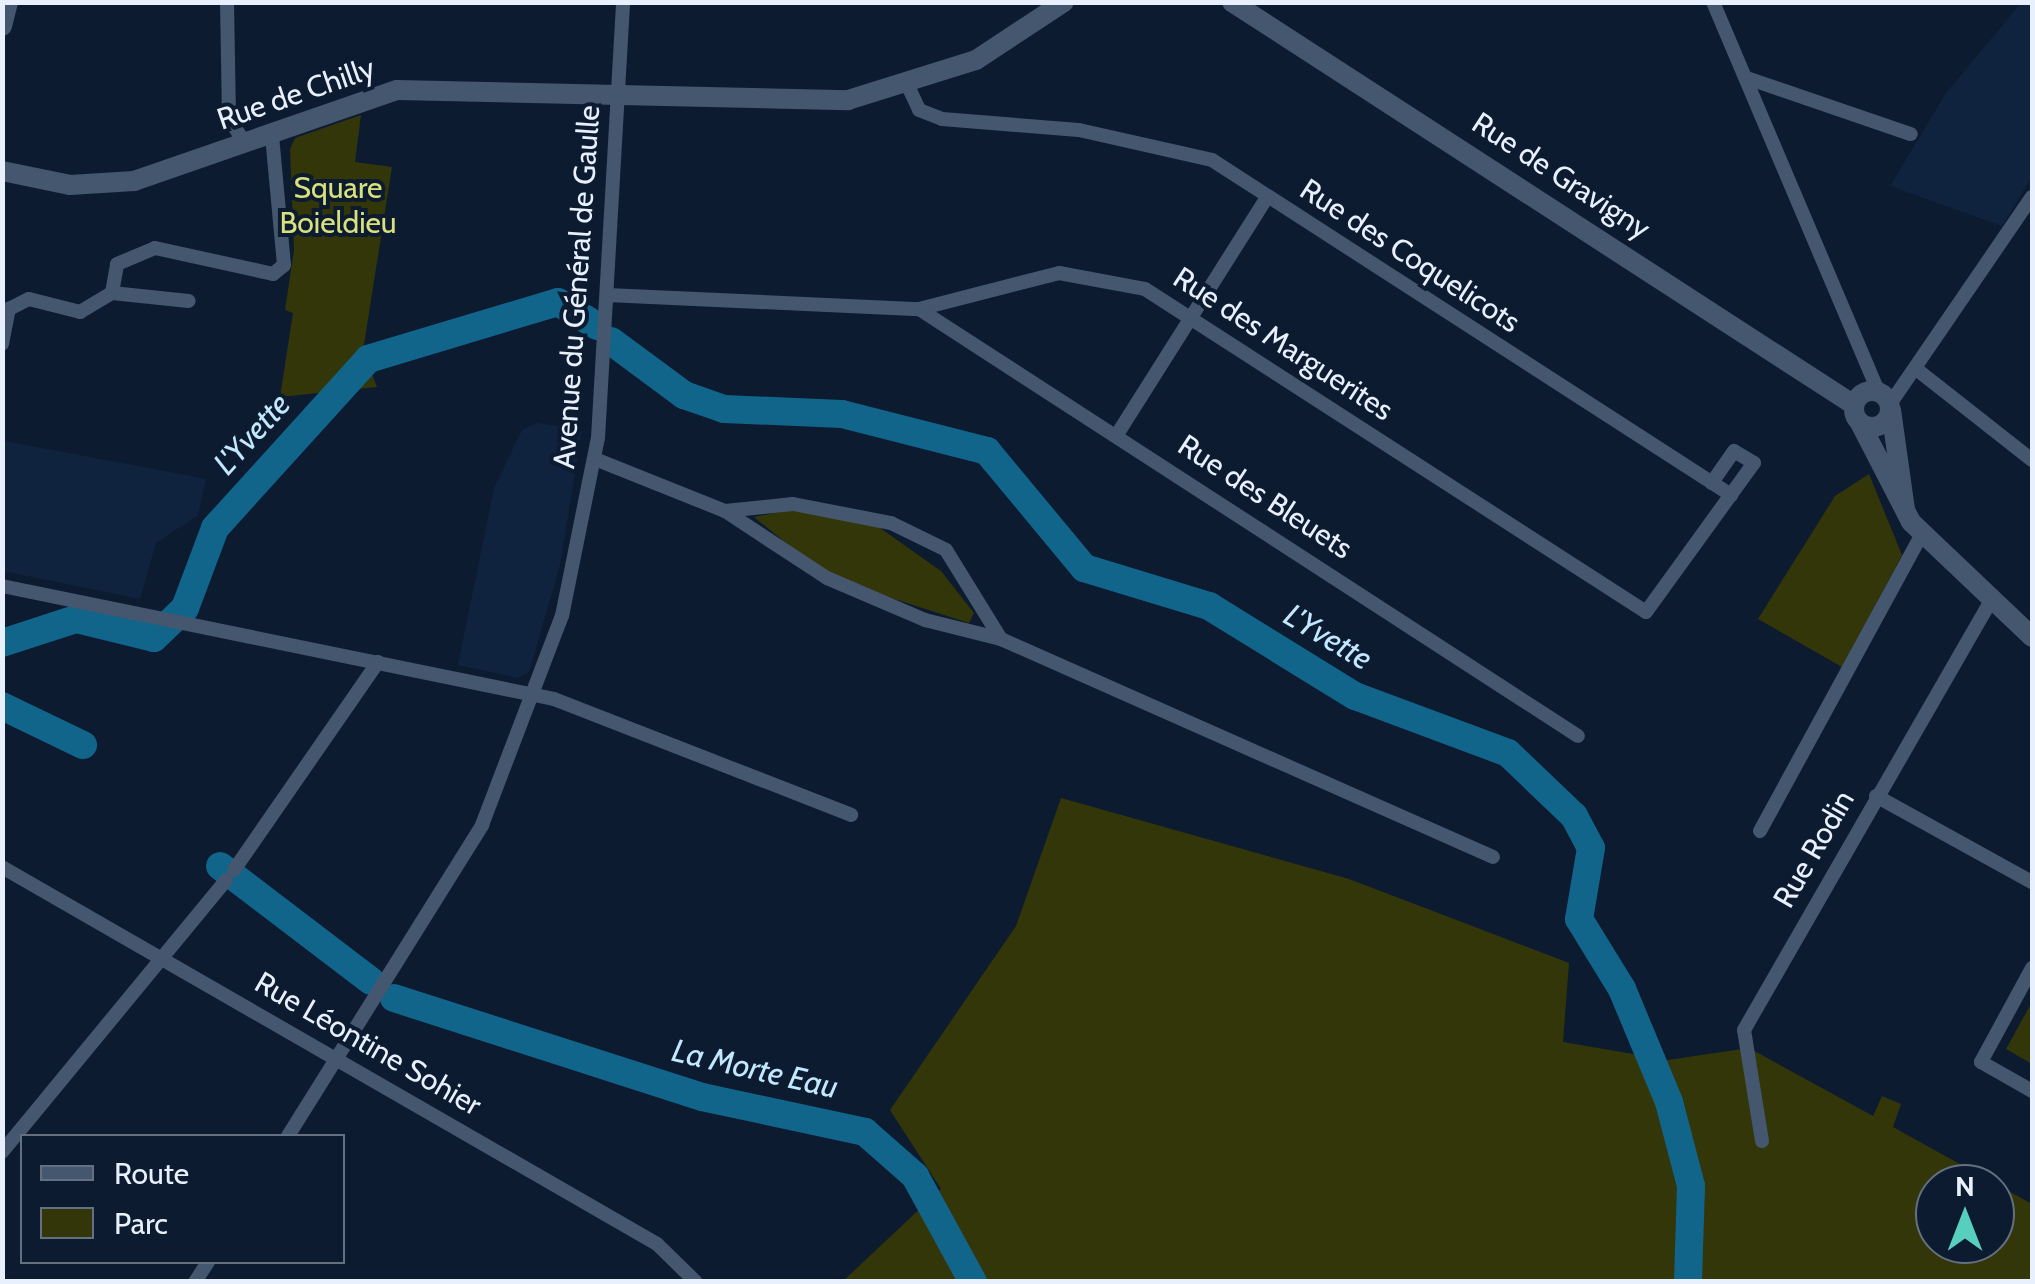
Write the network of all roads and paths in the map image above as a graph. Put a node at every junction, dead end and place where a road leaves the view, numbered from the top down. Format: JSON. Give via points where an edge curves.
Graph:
{"nodes":[{"id":1,"x":8,"y":2,"type":"edge"},
{"id":2,"x":227,"y":2,"type":"edge"},
{"id":3,"x":623,"y":2,"type":"edge"},
{"id":4,"x":1064,"y":2,"type":"edge"},
{"id":5,"x":1232,"y":2,"type":"edge"},
{"id":6,"x":1713,"y":2,"type":"edge"},
{"id":7,"x":2,"y":26,"type":"edge"},
{"id":8,"x":1747,"y":78,"type":"junction"},
{"id":9,"x":908,"y":86,"type":"junction"},
{"id":10,"x":616,"y":98,"type":"junction"},
{"id":11,"x":272,"y":134,"type":"junction"},
{"id":12,"x":1910,"y":134,"type":"dead end"},
{"id":13,"x":246,"y":144,"type":"junction"},
{"id":14,"x":2,"y":170,"type":"edge"},
{"id":15,"x":1267,"y":197,"type":"junction"},
{"id":16,"x":2032,"y":198,"type":"edge"},
{"id":17,"x":112,"y":293,"type":"junction"},
{"id":18,"x":606,"y":295,"type":"junction"},
{"id":19,"x":189,"y":302,"type":"dead end"},
{"id":20,"x":918,"y":310,"type":"junction"},
{"id":21,"x":1194,"y":318,"type":"junction"},
{"id":22,"x":2,"y":344,"type":"edge"},
{"id":23,"x":1920,"y":372,"type":"junction"},
{"id":24,"x":1886,"y":402,"type":"junction"},
{"id":25,"x":1857,"y":414,"type":"junction"},
{"id":26,"x":1118,"y":433,"type":"junction"},
{"id":27,"x":596,"y":459,"type":"junction"},
{"id":28,"x":2032,"y":460,"type":"edge"},
{"id":29,"x":1712,"y":482,"type":"junction"},
{"id":30,"x":1731,"y":495,"type":"junction"},
{"id":31,"x":726,"y":511,"type":"junction"},
{"id":32,"x":1906,"y":511,"type":"junction"},
{"id":33,"x":1922,"y":534,"type":"junction"},
{"id":34,"x":2,"y":586,"type":"edge"},
{"id":35,"x":1992,"y":599,"type":"junction"},
{"id":36,"x":2032,"y":637,"type":"edge"},
{"id":37,"x":1001,"y":639,"type":"junction"},
{"id":38,"x":378,"y":662,"type":"junction"},
{"id":39,"x":536,"y":695,"type":"junction"},
{"id":40,"x":1578,"y":736,"type":"dead end"},
{"id":41,"x":1876,"y":796,"type":"junction"},
{"id":42,"x":851,"y":815,"type":"dead end"},
{"id":43,"x":1760,"y":831,"type":"dead end"},
{"id":44,"x":1492,"y":857,"type":"dead end"},
{"id":45,"x":2,"y":866,"type":"edge"},
{"id":46,"x":2032,"y":882,"type":"edge"},
{"id":47,"x":166,"y":962,"type":"junction"},
{"id":48,"x":2032,"y":968,"type":"edge"},
{"id":49,"x":339,"y":1056,"type":"junction"},
{"id":50,"x":2032,"y":1091,"type":"edge"},
{"id":51,"x":289,"y":1134,"type":"edge"},
{"id":52,"x":1762,"y":1141,"type":"dead end"},
{"id":53,"x":2,"y":1152,"type":"edge"},
{"id":54,"x":696,"y":1282,"type":"edge"}],
"edges":[{"from":1,"to":7,"type":"street"},
{"from":2,"to":13,"type":"street","via":[[230,119]]},
{"from":3,"to":10,"type":"street","name":"Avenue du Général de Gaulle"},
{"from":4,"to":9,"type":"street","name":"Rue de Chilly","via":[[998,49]]},
{"from":5,"to":25,"type":"street","name":"Rue de Gravigny"},
{"from":6,"to":8,"type":"street"},
{"from":8,"to":12,"type":"street"},
{"from":8,"to":24,"type":"street"},
{"from":9,"to":10,"type":"street","name":"Rue de Chilly","via":[[784,106]]},
{"from":9,"to":15,"type":"street","name":"Rue des Coquelicots","via":[[930,116],[1187,151]]},
{"from":10,"to":11,"type":"street","name":"Rue de Chilly","via":[[397,90]]},
{"from":10,"to":18,"type":"street","name":"Avenue du Général de Gaulle"},
{"from":11,"to":13,"type":"street","name":"Rue de Chilly"},
{"from":11,"to":17,"type":"street","via":[[284,265],[273,274],[155,248],[117,264]]},
{"from":13,"to":14,"type":"street","name":"Rue de Chilly","via":[[102,186]]},
{"from":15,"to":21,"type":"street"},
{"from":15,"to":29,"type":"street","name":"Rue des Coquelicots"},
{"from":16,"to":23,"type":"street"},
{"from":17,"to":19,"type":"street"},
{"from":17,"to":22,"type":"street","via":[[80,312],[30,299],[9,310]]},
{"from":18,"to":20,"type":"street","name":"Rue des Marguerites"},
{"from":18,"to":27,"type":"street","name":"Avenue du Général de Gaulle"},
{"from":20,"to":21,"type":"street","name":"Rue des Marguerites","via":[[1060,273],[1146,289]]},
{"from":20,"to":26,"type":"street","name":"Rue des Bleuets"},
{"from":21,"to":26,"type":"street"},
{"from":21,"to":30,"type":"street","name":"Rue des Marguerites","via":[[1646,612]]},
{"from":23,"to":24,"type":"street"},
{"from":23,"to":28,"type":"street"},
{"from":24,"to":25,"type":"street"},
{"from":24,"to":25,"type":"street","via":[[1882,424]]},
{"from":24,"to":32,"type":"street","name":"Rue de Gravigny"},
{"from":25,"to":32,"type":"street","name":"Rue de Gravigny"},
{"from":26,"to":40,"type":"street","name":"Rue des Bleuets"},
{"from":27,"to":31,"type":"street"},
{"from":27,"to":39,"type":"street","name":"Avenue du Général de Gaulle"},
{"from":29,"to":30,"type":"street","name":"Rue des Coquelicots"},
{"from":29,"to":30,"type":"street","via":[[1734,451],[1754,463]]},
{"from":31,"to":37,"type":"street","via":[[827,578],[925,620]]},
{"from":31,"to":37,"type":"street","via":[[807,505],[891,524],[946,550]]},
{"from":32,"to":33,"type":"street","name":"Rue de Gravigny"},
{"from":33,"to":35,"type":"street","name":"Rue de Gravigny"},
{"from":33,"to":43,"type":"street"},
{"from":34,"to":38,"type":"street"},
{"from":35,"to":36,"type":"street","name":"Rue de Gravigny"},
{"from":35,"to":41,"type":"street","name":"Rue Rodin"},
{"from":37,"to":44,"type":"street"},
{"from":38,"to":39,"type":"street"},
{"from":38,"to":47,"type":"street"},
{"from":39,"to":42,"type":"street"},
{"from":39,"to":49,"type":"street","name":"Avenue du Général de Gaulle","via":[[467,852]]},
{"from":41,"to":46,"type":"street"},
{"from":41,"to":52,"type":"street","name":"Rue Rodin","via":[[1744,1030]]},
{"from":45,"to":47,"type":"street","name":"Rue Léontine Sohier"},
{"from":47,"to":49,"type":"street","name":"Rue Léontine Sohier"},
{"from":47,"to":53,"type":"street"},
{"from":48,"to":50,"type":"street","via":[[1981,1062]]},
{"from":49,"to":51,"type":"street","name":"Avenue du Général de Gaulle"},
{"from":49,"to":54,"type":"street","name":"Rue Léontine Sohier","via":[[657,1244]]}]}
